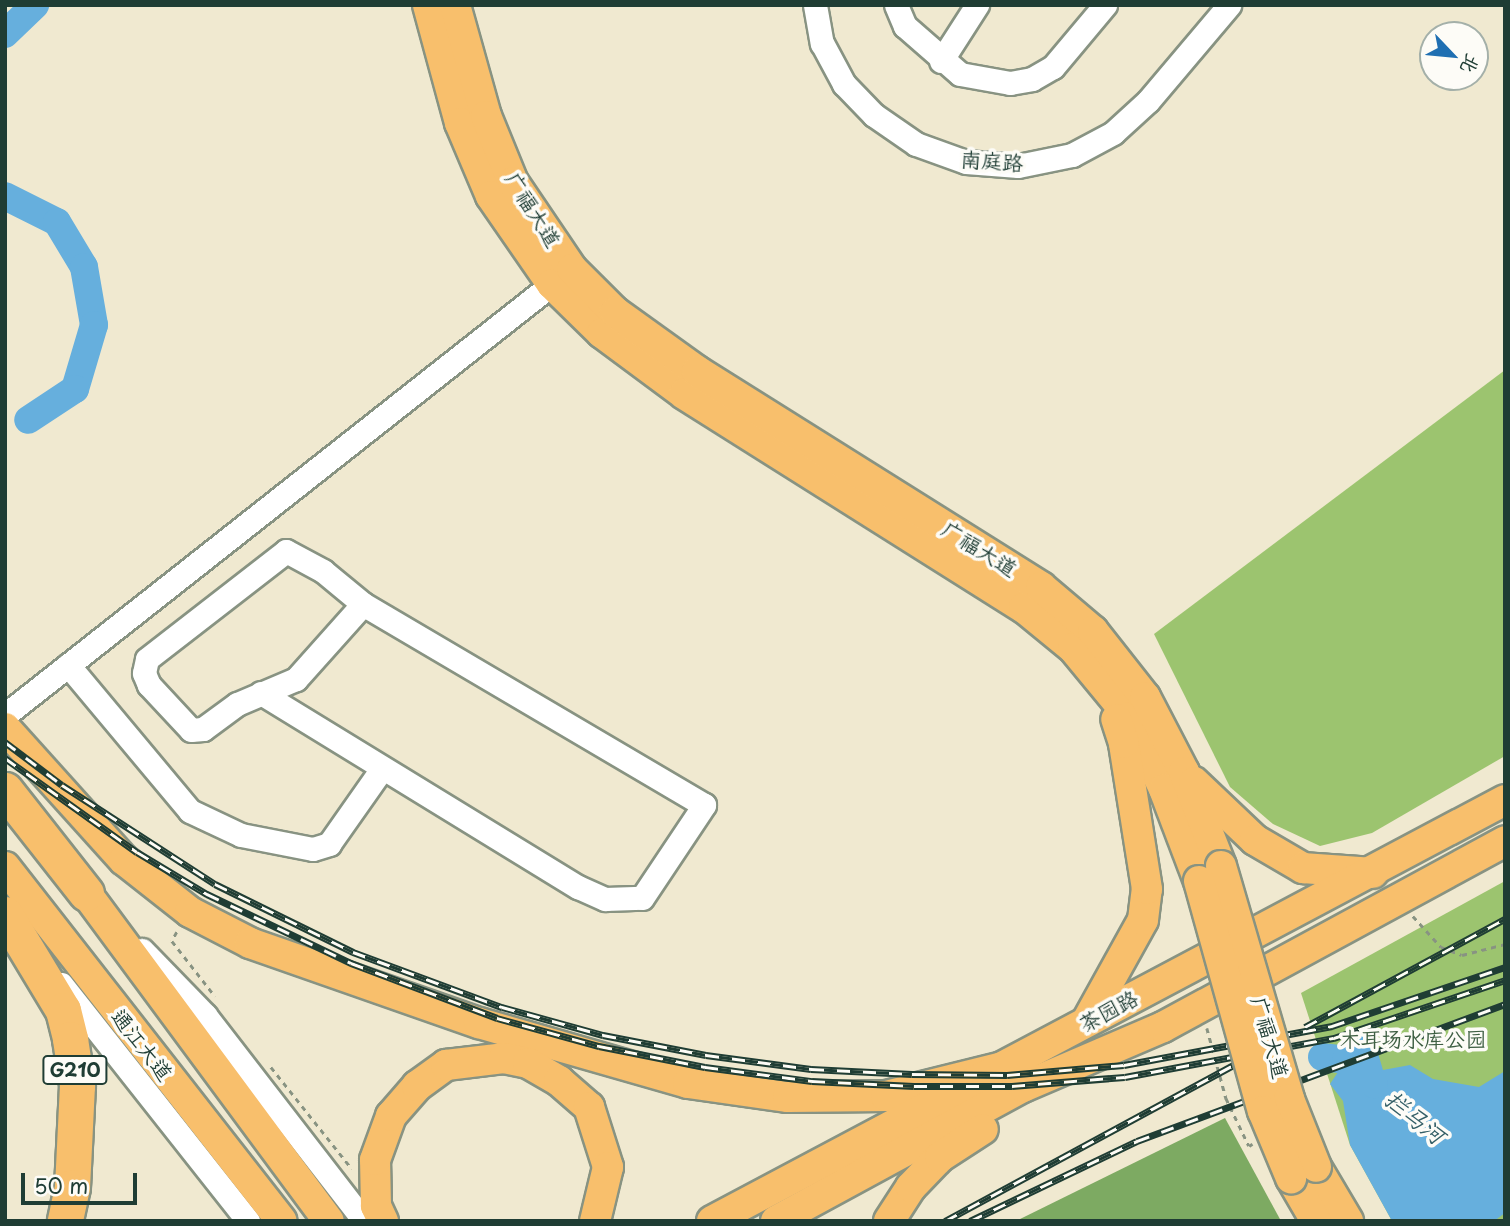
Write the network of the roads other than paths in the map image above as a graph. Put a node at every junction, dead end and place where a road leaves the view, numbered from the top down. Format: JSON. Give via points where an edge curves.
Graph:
{"nodes":[{"id":1,"x":428,"y":5,"type":"edge"},
{"id":2,"x":454,"y":5,"type":"edge"},
{"id":3,"x":815,"y":5,"type":"edge"},
{"id":4,"x":896,"y":5,"type":"edge"},
{"id":5,"x":977,"y":5,"type":"edge"},
{"id":6,"x":1105,"y":5,"type":"edge"},
{"id":7,"x":1229,"y":5,"type":"edge"},
{"id":8,"x":941,"y":61,"type":"junction"},
{"id":9,"x":552,"y":284,"type":"junction"},
{"id":10,"x":363,"y":604,"type":"junction"},
{"id":11,"x":68,"y":665,"type":"junction"},
{"id":12,"x":1104,"y":682,"type":"junction"},
{"id":13,"x":261,"y":693,"type":"junction"},
{"id":14,"x":5,"y":715,"type":"edge"},
{"id":15,"x":5,"y":728,"type":"edge"},
{"id":16,"x":381,"y":770,"type":"junction"},
{"id":17,"x":1184,"y":772,"type":"junction"},
{"id":18,"x":5,"y":790,"type":"edge"},
{"id":19,"x":1505,"y":800,"type":"edge"},
{"id":20,"x":1505,"y":841,"type":"edge"},
{"id":21,"x":5,"y":867,"type":"edge"},
{"id":22,"x":1373,"y":873,"type":"junction"},
{"id":23,"x":1210,"y":874,"type":"junction"},
{"id":24,"x":86,"y":893,"type":"junction"},
{"id":25,"x":12,"y":923,"type":"edge"},
{"id":26,"x":1087,"y":1021,"type":"junction"},
{"id":27,"x":1163,"y":1027,"type":"junction"},
{"id":28,"x":1003,"y":1068,"type":"junction"},
{"id":29,"x":1304,"y":1172,"type":"junction"},
{"id":30,"x":65,"y":1221,"type":"edge"},
{"id":31,"x":248,"y":1221,"type":"edge"},
{"id":32,"x":282,"y":1221,"type":"edge"},
{"id":33,"x":329,"y":1221,"type":"edge"},
{"id":34,"x":364,"y":1221,"type":"edge"},
{"id":35,"x":383,"y":1221,"type":"edge"},
{"id":36,"x":595,"y":1221,"type":"edge"},
{"id":37,"x":712,"y":1221,"type":"edge"},
{"id":38,"x":776,"y":1221,"type":"edge"},
{"id":39,"x":889,"y":1221,"type":"edge"},
{"id":40,"x":1316,"y":1221,"type":"edge"},
{"id":41,"x":1348,"y":1221,"type":"edge"}],
"edges":[{"from":1,"to":9,"type":"main road","name":"广福大道","via":[[460,123],[491,196]]},
{"from":2,"to":17,"type":"main road","name":"广福大道","via":[[486,116],[513,182],[572,269],[615,312],[697,371],[1041,587],[1093,631],[1144,697]]},
{"from":3,"to":7,"type":"street","name":"南庭路","via":[[822,43],[839,74],[874,115],[916,144],[966,162],[1018,166],[1072,155],[1113,133],[1148,101]]},
{"from":4,"to":8,"type":"street","via":[[905,26]]},
{"from":5,"to":8,"type":"street"},
{"from":6,"to":8,"type":"street","via":[[1072,49],[1032,79],[1010,83],[971,76]]},
{"from":9,"to":11,"type":"street"},
{"from":9,"to":12,"type":"main road","name":"广福大道","via":[[602,333],[684,394],[1024,608],[1073,648]]},
{"from":10,"to":13,"type":"street","via":[[296,679]]},
{"from":10,"to":13,"type":"street","via":[[323,571],[292,553],[281,552],[147,659],[144,673],[149,685],[191,730],[203,729]]},
{"from":10,"to":16,"type":"street","via":[[704,805],[642,898],[605,899]]},
{"from":11,"to":14,"type":"street"},
{"from":11,"to":16,"type":"street","via":[[190,811],[241,835],[313,849],[329,844]]},
{"from":12,"to":23,"type":"main road","name":"广福大道","via":[[1129,717]]},
{"from":12,"to":26,"type":"main road","via":[[1124,743],[1147,889],[1143,920]]},
{"from":13,"to":16,"type":"street"},
{"from":15,"to":28,"type":"main road","via":[[124,860],[190,912],[250,943],[479,1023],[688,1083],[788,1097],[886,1096]]},
{"from":17,"to":22,"type":"main road","via":[[1255,840],[1303,867]]},
{"from":17,"to":23,"type":"main road","name":"广福大道"},
{"from":18,"to":24,"type":"highway","name":"通江大道"},
{"from":19,"to":22,"type":"main road","name":"茶园路"},
{"from":20,"to":27,"type":"main road","name":"茶园路"},
{"from":21,"to":32,"type":"main road","name":"通江大道"},
{"from":22,"to":26,"type":"main road","name":"茶园路"},
{"from":23,"to":29,"type":"main road","name":"广福大道","bridge":true,"via":[[1289,1099]]},
{"from":24,"to":33,"type":"main road","name":"通江大道"},
{"from":24,"to":34,"type":"street","name":"通江大道","via":[[205,1015]]},
{"from":25,"to":30,"type":"highway","number":"G210","via":[[63,1010],[75,1074],[72,1187]]},
{"from":25,"to":31,"type":"street","name":"通江大道"},
{"from":26,"to":28,"type":"main road","name":"茶园路"},
{"from":27,"to":38,"type":"main road","name":"茶园路","via":[[1023,1087]]},
{"from":27,"to":39,"type":"main road","via":[[940,1157],[911,1186]]},
{"from":28,"to":37,"type":"main road","name":"茶园路"},
{"from":29,"to":40,"type":"main road","name":"广福大道"},
{"from":29,"to":41,"type":"main road","name":"广福大道"},
{"from":35,"to":36,"type":"main road","via":[[376,1206],[375,1160],[391,1116],[417,1086],[446,1065],[504,1058],[528,1063],[559,1081],[589,1107],[608,1167]]}]}
